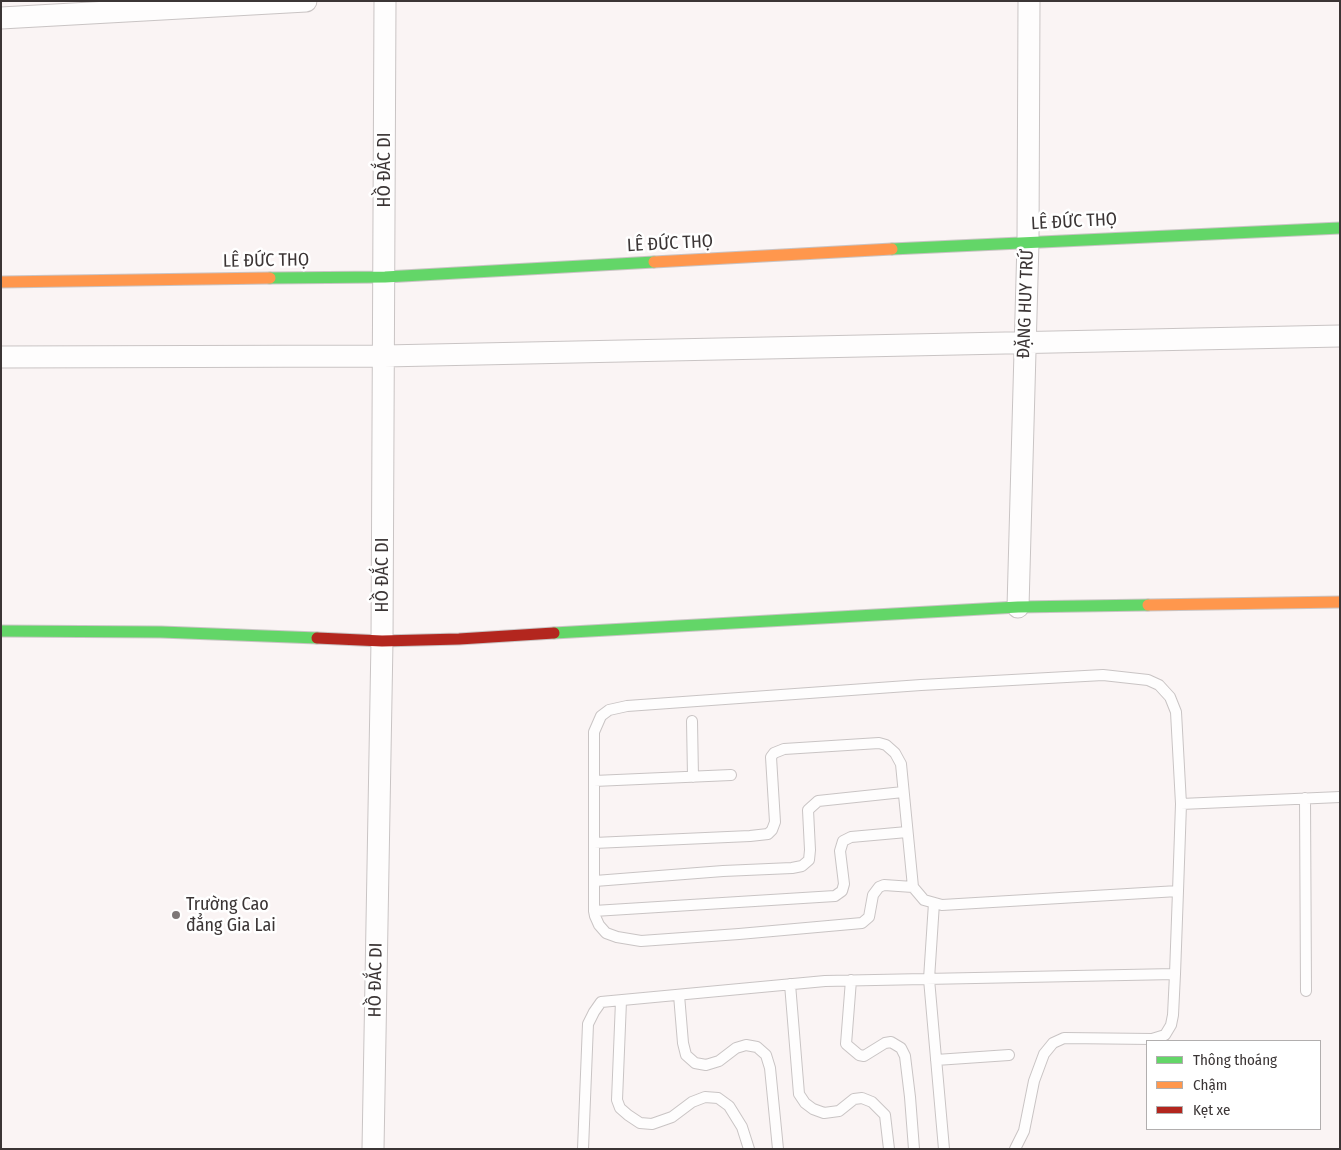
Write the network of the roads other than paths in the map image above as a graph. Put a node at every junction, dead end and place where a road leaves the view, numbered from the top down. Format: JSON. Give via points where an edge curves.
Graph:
{"nodes":[{"id":1,"x":306,"y":1,"type":"edge"},
{"id":2,"x":386,"y":1,"type":"edge"},
{"id":3,"x":1029,"y":1,"type":"edge"},
{"id":4,"x":1,"y":18,"type":"edge"},
{"id":5,"x":1340,"y":228,"type":"edge"},
{"id":6,"x":1028,"y":242,"type":"junction"},
{"id":7,"x":385,"y":277,"type":"junction"},
{"id":8,"x":1,"y":282,"type":"edge"},
{"id":9,"x":1340,"y":336,"type":"edge"},
{"id":10,"x":1025,"y":341,"type":"junction"},
{"id":11,"x":384,"y":356,"type":"junction"},
{"id":12,"x":1,"y":357,"type":"edge"},
{"id":13,"x":1340,"y":602,"type":"edge"},
{"id":14,"x":1018,"y":607,"type":"junction"},
{"id":15,"x":1,"y":631,"type":"edge"},
{"id":16,"x":382,"y":641,"type":"junction"},
{"id":17,"x":692,"y":721,"type":"dead end"},
{"id":18,"x":731,"y":775,"type":"dead end"},
{"id":19,"x":693,"y":777,"type":"junction"},
{"id":20,"x":594,"y":781,"type":"junction"},
{"id":21,"x":903,"y":792,"type":"junction"},
{"id":22,"x":1340,"y":797,"type":"edge"},
{"id":23,"x":1305,"y":798,"type":"junction"},
{"id":24,"x":1182,"y":804,"type":"junction"},
{"id":25,"x":907,"y":832,"type":"junction"},
{"id":26,"x":594,"y":843,"type":"junction"},
{"id":27,"x":595,"y":881,"type":"junction"},
{"id":28,"x":913,"y":887,"type":"junction"},
{"id":29,"x":1178,"y":891,"type":"junction"},
{"id":30,"x":934,"y":904,"type":"junction"},
{"id":31,"x":594,"y":911,"type":"junction"},
{"id":32,"x":1175,"y":974,"type":"junction"},
{"id":33,"x":929,"y":979,"type":"junction"},
{"id":34,"x":851,"y":980,"type":"junction"},
{"id":35,"x":790,"y":984,"type":"junction"},
{"id":36,"x":1306,"y":991,"type":"dead end"},
{"id":37,"x":679,"y":995,"type":"junction"},
{"id":38,"x":620,"y":1001,"type":"junction"},
{"id":39,"x":1009,"y":1055,"type":"dead end"},
{"id":40,"x":936,"y":1060,"type":"junction"},
{"id":41,"x":373,"y":1149,"type":"edge"},
{"id":42,"x":584,"y":1149,"type":"edge"},
{"id":43,"x":749,"y":1149,"type":"edge"},
{"id":44,"x":778,"y":1149,"type":"edge"},
{"id":45,"x":889,"y":1149,"type":"edge"},
{"id":46,"x":914,"y":1149,"type":"edge"},
{"id":47,"x":944,"y":1149,"type":"edge"},
{"id":48,"x":1015,"y":1149,"type":"edge"}],
"edges":[{"from":1,"to":4,"type":"street"},
{"from":2,"to":7,"type":"street","name":"HỒ ĐẮC DI"},
{"from":3,"to":6,"type":"street","name":"ĐẶNG HUY TRỨ"},
{"from":5,"to":6,"type":"street","name":"LÊ ĐỨC THỌ"},
{"from":6,"to":7,"type":"street","name":"LÊ ĐỨC THỌ"},
{"from":6,"to":10,"type":"street","name":"ĐẶNG HUY TRỨ"},
{"from":7,"to":8,"type":"street","name":"LÊ ĐỨC THỌ"},
{"from":7,"to":11,"type":"street","name":"HỒ ĐẮC DI"},
{"from":9,"to":10,"type":"street"},
{"from":10,"to":11,"type":"street"},
{"from":10,"to":14,"type":"street","name":"ĐẶNG HUY TRỨ"},
{"from":11,"to":12,"type":"street"},
{"from":11,"to":16,"type":"street","name":"HỒ ĐẮC DI"},
{"from":13,"to":14,"type":"street"},
{"from":14,"to":16,"type":"street"},
{"from":15,"to":16,"type":"street","via":[[171,632]]},
{"from":16,"to":41,"type":"street","name":"HỒ ĐẮC DI"},
{"from":17,"to":19,"type":"lane"},
{"from":18,"to":19,"type":"lane"},
{"from":19,"to":20,"type":"lane"},
{"from":20,"to":24,"type":"lane","via":[[594,732],[601,716],[609,710],[628,706],[1103,675],[1148,680],[1170,697],[1176,712]]},
{"from":20,"to":26,"type":"lane"},
{"from":21,"to":25,"type":"lane"},
{"from":21,"to":26,"type":"lane","via":[[901,764],[886,745],[784,749],[771,756],[775,822],[768,834]]},
{"from":21,"to":27,"type":"lane","via":[[818,801],[808,810],[809,860],[802,866]]},
{"from":22,"to":23,"type":"lane"},
{"from":23,"to":24,"type":"lane"},
{"from":23,"to":36,"type":"lane"},
{"from":24,"to":29,"type":"lane"},
{"from":25,"to":28,"type":"lane"},
{"from":25,"to":31,"type":"lane","via":[[851,837],[843,841],[840,851],[844,884],[842,891],[835,896]]},
{"from":26,"to":27,"type":"lane"},
{"from":27,"to":31,"type":"lane"},
{"from":28,"to":30,"type":"lane","via":[[924,900]]},
{"from":28,"to":31,"type":"lane","via":[[878,887],[868,917],[862,923],[738,934],[640,941],[606,932],[599,925]]},
{"from":29,"to":30,"type":"lane"},
{"from":29,"to":32,"type":"lane"},
{"from":30,"to":33,"type":"lane"},
{"from":32,"to":33,"type":"lane"},
{"from":32,"to":48,"type":"lane","via":[[1173,1015],[1165,1035],[1152,1039],[1064,1038],[1053,1043],[1044,1054],[1034,1081],[1024,1131]]},
{"from":33,"to":34,"type":"lane"},
{"from":33,"to":40,"type":"lane"},
{"from":34,"to":35,"type":"lane"},
{"from":34,"to":46,"type":"lane","via":[[846,1044],[853,1052],[864,1056],[885,1043],[891,1042],[901,1048],[910,1097]]},
{"from":35,"to":37,"type":"lane"},
{"from":35,"to":45,"type":"lane","via":[[799,1094],[813,1109],[824,1113],[838,1111],[854,1099],[872,1102],[885,1115]]},
{"from":37,"to":38,"type":"lane"},
{"from":37,"to":44,"type":"lane","via":[[686,1056],[706,1065],[746,1045],[766,1055]]},
{"from":38,"to":42,"type":"lane","via":[[601,1002],[588,1024]]},
{"from":38,"to":43,"type":"lane","via":[[617,1100],[620,1108],[640,1122],[652,1124],[672,1117],[692,1102],[705,1097],[718,1098],[729,1106],[742,1127]]},
{"from":39,"to":40,"type":"lane"},
{"from":40,"to":47,"type":"lane"}]}
